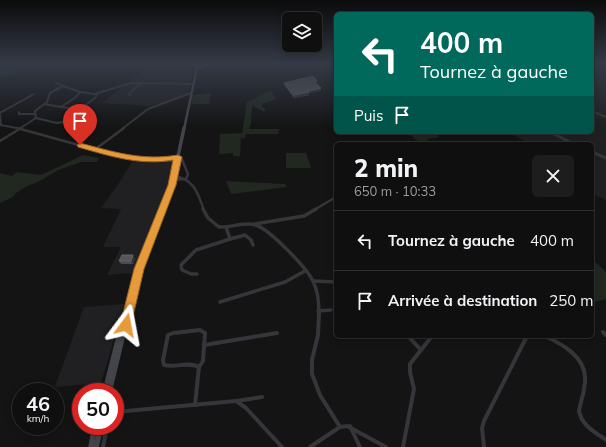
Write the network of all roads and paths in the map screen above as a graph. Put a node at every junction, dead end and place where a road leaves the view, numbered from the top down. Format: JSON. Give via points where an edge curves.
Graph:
{"nodes":[{"id":1,"x":58,"y":85,"type":"edge"},
{"id":2,"x":124,"y":85,"type":"edge"},
{"id":3,"x":139,"y":85,"type":"edge"},
{"id":4,"x":174,"y":85,"type":"edge"},
{"id":5,"x":63,"y":86,"type":"junction"},
{"id":6,"x":194,"y":86,"type":"joint"},
{"id":7,"x":80,"y":92,"type":"junction"},
{"id":8,"x":191,"y":93,"type":"junction"},
{"id":9,"x":34,"y":94,"type":"dead end"},
{"id":10,"x":95,"y":94,"type":"junction"},
{"id":11,"x":130,"y":95,"type":"dead end"},
{"id":12,"x":44,"y":104,"type":"junction"},
{"id":13,"x":61,"y":107,"type":"junction"},
{"id":14,"x":79,"y":110,"type":"junction"},
{"id":15,"x":19,"y":112,"type":"dead end"},
{"id":16,"x":594,"y":112,"type":"edge"},
{"id":17,"x":0,"y":113,"type":"edge"},
{"id":18,"x":34,"y":114,"type":"junction"},
{"id":19,"x":606,"y":117,"type":"edge"},
{"id":20,"x":36,"y":118,"type":"junction"},
{"id":21,"x":58,"y":124,"type":"junction"},
{"id":22,"x":0,"y":125,"type":"edge"},
{"id":23,"x":61,"y":126,"type":"dead end"},
{"id":24,"x":20,"y":128,"type":"junction"},
{"id":25,"x":553,"y":134,"type":"edge"},
{"id":26,"x":0,"y":141,"type":"edge"},
{"id":27,"x":567,"y":142,"type":"edge"},
{"id":28,"x":94,"y":150,"type":"junction"},
{"id":29,"x":594,"y":153,"type":"edge"},
{"id":30,"x":179,"y":157,"type":"junction"},
{"id":31,"x":606,"y":158,"type":"edge"},
{"id":32,"x":160,"y":160,"type":"junction"},
{"id":33,"x":177,"y":162,"type":"junction"},
{"id":34,"x":174,"y":178,"type":"junction"},
{"id":35,"x":186,"y":179,"type":"junction"},
{"id":36,"x":334,"y":198,"type":"edge"},
{"id":37,"x":254,"y":224,"type":"junction"},
{"id":38,"x":226,"y":227,"type":"junction"},
{"id":39,"x":230,"y":239,"type":"junction"},
{"id":40,"x":253,"y":245,"type":"dead end"},
{"id":41,"x":305,"y":271,"type":"junction"},
{"id":42,"x":197,"y":274,"type":"dead end"},
{"id":43,"x":313,"y":281,"type":"junction"},
{"id":44,"x":334,"y":282,"type":"edge"},
{"id":45,"x":131,"y":296,"type":"junction"},
{"id":46,"x":220,"y":302,"type":"dead end"},
{"id":47,"x":331,"y":310,"type":"dead end"},
{"id":48,"x":318,"y":311,"type":"junction"},
{"id":49,"x":203,"y":324,"type":"dead end"},
{"id":50,"x":186,"y":326,"type":"dead end"},
{"id":51,"x":171,"y":328,"type":"dead end"},
{"id":52,"x":202,"y":330,"type":"junction"},
{"id":53,"x":185,"y":332,"type":"junction"},
{"id":54,"x":277,"y":333,"type":"dead end"},
{"id":55,"x":170,"y":334,"type":"junction"},
{"id":56,"x":410,"y":338,"type":"edge"},
{"id":57,"x":430,"y":338,"type":"edge"},
{"id":58,"x":526,"y":338,"type":"edge"},
{"id":59,"x":548,"y":338,"type":"edge"},
{"id":60,"x":204,"y":345,"type":"junction"},
{"id":61,"x":421,"y":350,"type":"junction"},
{"id":62,"x":200,"y":367,"type":"junction"},
{"id":63,"x":107,"y":383,"type":"edge"},
{"id":64,"x":111,"y":383,"type":"edge"},
{"id":65,"x":262,"y":397,"type":"dead end"},
{"id":66,"x":236,"y":402,"type":"junction"},
{"id":67,"x":195,"y":405,"type":"junction"},
{"id":68,"x":124,"y":411,"type":"edge"},
{"id":69,"x":350,"y":426,"type":"junction"},
{"id":70,"x":340,"y":427,"type":"junction"},
{"id":71,"x":93,"y":435,"type":"edge"},
{"id":72,"x":99,"y":435,"type":"edge"},
{"id":73,"x":105,"y":435,"type":"edge"},
{"id":74,"x":606,"y":440,"type":"edge"},
{"id":75,"x":91,"y":447,"type":"edge"},
{"id":76,"x":96,"y":447,"type":"edge"},
{"id":77,"x":102,"y":447,"type":"edge"},
{"id":78,"x":282,"y":447,"type":"edge"},
{"id":79,"x":310,"y":447,"type":"edge"},
{"id":80,"x":360,"y":447,"type":"edge"},
{"id":81,"x":386,"y":447,"type":"edge"},
{"id":82,"x":403,"y":447,"type":"edge"},
{"id":83,"x":484,"y":447,"type":"edge"}],
"edges":[{"from":1,"to":5,"type":"street"},
{"from":2,"to":10,"type":"street"},
{"from":3,"to":11,"type":"street"},
{"from":4,"to":6,"type":"street"},
{"from":5,"to":7,"type":"street"},
{"from":5,"to":12,"type":"street","via":[[50,93]]},
{"from":6,"to":8,"type":"main road"},
{"from":7,"to":10,"type":"street"},
{"from":7,"to":13,"type":"street"},
{"from":8,"to":28,"type":"street","via":[[148,109]]},
{"from":8,"to":30,"type":"main road"},
{"from":9,"to":17,"type":"street"},
{"from":10,"to":14,"type":"street","via":[[96,97]]},
{"from":12,"to":13,"type":"street"},
{"from":12,"to":18,"type":"street","via":[[34,111]]},
{"from":13,"to":14,"type":"street"},
{"from":14,"to":21,"type":"street"},
{"from":15,"to":18,"type":"street"},
{"from":16,"to":19,"type":"street"},
{"from":17,"to":22,"type":"street"},
{"from":18,"to":20,"type":"street"},
{"from":20,"to":21,"type":"street"},
{"from":20,"to":24,"type":"street"},
{"from":21,"to":23,"type":"street"},
{"from":22,"to":24,"type":"street"},
{"from":24,"to":26,"type":"street"},
{"from":24,"to":28,"type":"street"},
{"from":25,"to":27,"type":"street"},
{"from":28,"to":32,"type":"street","via":[[120,156]]},
{"from":29,"to":31,"type":"street"},
{"from":30,"to":32,"type":"street"},
{"from":30,"to":33,"type":"main road"},
{"from":30,"to":35,"type":"street","via":[[188,174]]},
{"from":32,"to":33,"type":"street"},
{"from":33,"to":34,"type":"main road"},
{"from":34,"to":35,"type":"street"},
{"from":34,"to":45,"type":"main road"},
{"from":35,"to":38,"type":"street","via":[[193,185],[211,221],[218,227]]},
{"from":36,"to":37,"type":"street","via":[[304,216]]},
{"from":37,"to":38,"type":"street"},
{"from":37,"to":41,"type":"street","via":[[279,242]]},
{"from":38,"to":39,"type":"street"},
{"from":39,"to":40,"type":"street","via":[[245,235]]},
{"from":39,"to":42,"type":"street","via":[[198,249],[181,265],[180,269]]},
{"from":41,"to":43,"type":"street"},
{"from":41,"to":46,"type":"street","via":[[285,282]]},
{"from":43,"to":44,"type":"street"},
{"from":43,"to":48,"type":"street"},
{"from":45,"to":63,"type":"main road"},
{"from":45,"to":64,"type":"main road"},
{"from":47,"to":48,"type":"street"},
{"from":48,"to":70,"type":"street","via":[[318,332],[312,372],[324,400]]},
{"from":49,"to":52,"type":"street"},
{"from":50,"to":53,"type":"street"},
{"from":51,"to":55,"type":"street"},
{"from":52,"to":53,"type":"street"},
{"from":52,"to":60,"type":"street","via":[[205,333]]},
{"from":53,"to":55,"type":"street"},
{"from":54,"to":60,"type":"street"},
{"from":55,"to":62,"type":"street","via":[[166,340],[164,365],[169,367],[191,364]]},
{"from":56,"to":61,"type":"street"},
{"from":57,"to":61,"type":"street"},
{"from":58,"to":83,"type":"street","via":[[484,421]]},
{"from":59,"to":74,"type":"street","via":[[569,350],[581,363],[585,378],[579,416],[587,427]]},
{"from":60,"to":62,"type":"street"},
{"from":61,"to":82,"type":"street","via":[[410,364],[414,389]]},
{"from":62,"to":67,"type":"street"},
{"from":65,"to":66,"type":"street"},
{"from":66,"to":67,"type":"street"},
{"from":66,"to":78,"type":"street","via":[[246,408]]},
{"from":67,"to":68,"type":"street"},
{"from":69,"to":70,"type":"street"},
{"from":69,"to":80,"type":"street"},
{"from":69,"to":81,"type":"street"},
{"from":70,"to":79,"type":"street"},
{"from":71,"to":75,"type":"main road"},
{"from":72,"to":76,"type":"main road"},
{"from":73,"to":77,"type":"street"}]}
